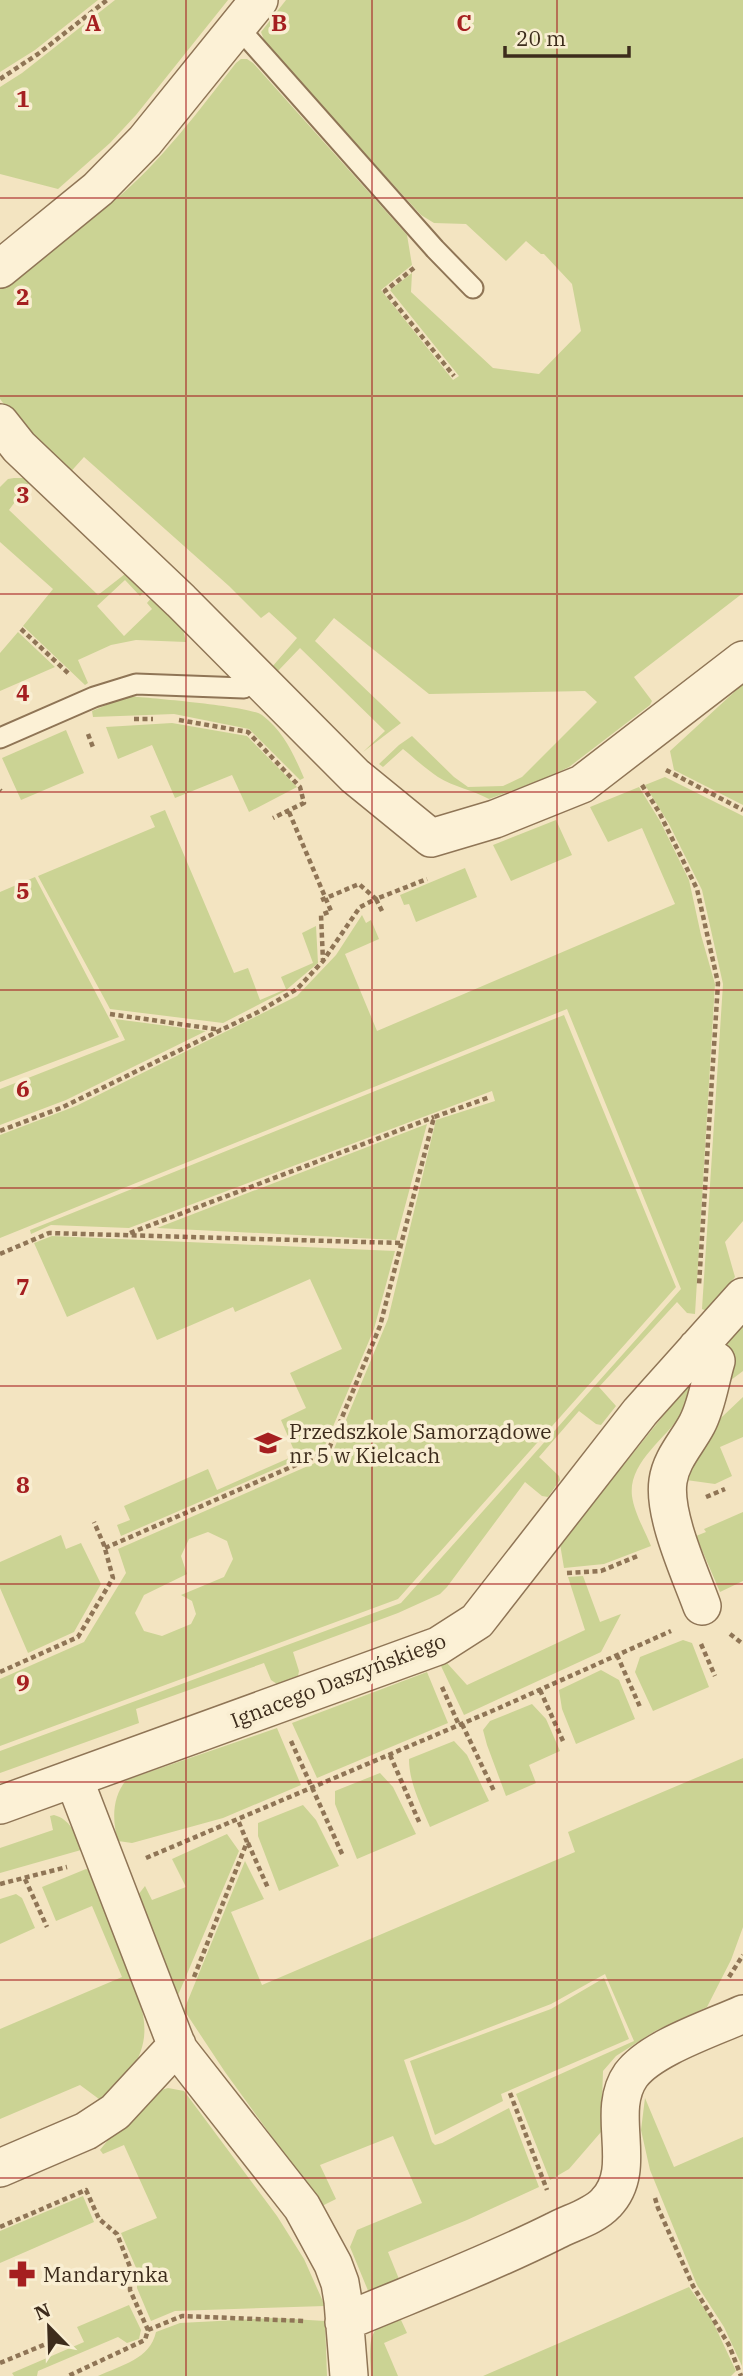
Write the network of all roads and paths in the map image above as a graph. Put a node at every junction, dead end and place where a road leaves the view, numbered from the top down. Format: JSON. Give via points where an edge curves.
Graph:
{"nodes":[{"id":1,"x":107,"y":0,"type":"edge"},
{"id":2,"x":248,"y":13,"type":"edge"},
{"id":3,"x":0,"y":79,"type":"edge"},
{"id":4,"x":0,"y":269,"type":"edge"},
{"id":5,"x":473,"y":288,"type":"dead end"},
{"id":6,"x":385,"y":291,"type":"dead end"},
{"id":7,"x":454,"y":376,"type":"dead end"},
{"id":8,"x":0,"y":423,"type":"edge"},
{"id":9,"x":21,"y":629,"type":"dead end"},
{"id":10,"x":743,"y":660,"type":"edge"},
{"id":11,"x":257,"y":678,"type":"junction"},
{"id":12,"x":94,"y":697,"type":"junction"},
{"id":13,"x":160,"y":719,"type":"dead end"},
{"id":14,"x":173,"y":719,"type":"dead end"},
{"id":15,"x":121,"y":720,"type":"dead end"},
{"id":16,"x":0,"y":738,"type":"edge"},
{"id":17,"x":663,"y":769,"type":"dead end"},
{"id":18,"x":640,"y":782,"type":"dead end"},
{"id":19,"x":743,"y":810,"type":"edge"},
{"id":20,"x":289,"y":812,"type":"junction"},
{"id":21,"x":273,"y":818,"type":"dead end"},
{"id":22,"x":326,"y":898,"type":"junction"},
{"id":23,"x":320,"y":901,"type":"dead end"},
{"id":24,"x":323,"y":961,"type":"junction"},
{"id":25,"x":110,"y":1014,"type":"dead end"},
{"id":26,"x":221,"y":1030,"type":"junction"},
{"id":27,"x":490,"y":1097,"type":"dead end"},
{"id":28,"x":434,"y":1117,"type":"junction"},
{"id":29,"x":0,"y":1131,"type":"edge"},
{"id":30,"x":126,"y":1235,"type":"junction"},
{"id":31,"x":400,"y":1243,"type":"junction"},
{"id":32,"x":0,"y":1254,"type":"edge"},
{"id":33,"x":699,"y":1291,"type":"dead end"},
{"id":34,"x":743,"y":1297,"type":"edge"},
{"id":35,"x":697,"y":1348,"type":"junction"},
{"id":36,"x":725,"y":1489,"type":"dead end"},
{"id":37,"x":708,"y":1496,"type":"dead end"},
{"id":38,"x":94,"y":1522,"type":"dead end"},
{"id":39,"x":105,"y":1548,"type":"junction"},
{"id":40,"x":651,"y":1550,"type":"dead end"},
{"id":41,"x":567,"y":1573,"type":"dead end"},
{"id":42,"x":702,"y":1606,"type":"joint"},
{"id":43,"x":617,"y":1655,"type":"junction"},
{"id":44,"x":0,"y":1672,"type":"edge"},
{"id":45,"x":439,"y":1680,"type":"dead end"},
{"id":46,"x":540,"y":1690,"type":"junction"},
{"id":47,"x":275,"y":1705,"type":"junction"},
{"id":48,"x":640,"y":1707,"type":"dead end"},
{"id":49,"x":461,"y":1724,"type":"junction"},
{"id":50,"x":563,"y":1741,"type":"dead end"},
{"id":51,"x":390,"y":1755,"type":"junction"},
{"id":52,"x":74,"y":1779,"type":"junction"},
{"id":53,"x":312,"y":1788,"type":"junction"},
{"id":54,"x":494,"y":1791,"type":"dead end"},
{"id":55,"x":0,"y":1805,"type":"edge"},
{"id":56,"x":238,"y":1819,"type":"junction"},
{"id":57,"x":420,"y":1824,"type":"dead end"},
{"id":58,"x":247,"y":1842,"type":"junction"},
{"id":59,"x":343,"y":1856,"type":"dead end"},
{"id":60,"x":141,"y":1860,"type":"dead end"},
{"id":61,"x":73,"y":1865,"type":"dead end"},
{"id":62,"x":25,"y":1879,"type":"junction"},
{"id":63,"x":0,"y":1884,"type":"edge"},
{"id":64,"x":268,"y":1888,"type":"dead end"},
{"id":65,"x":47,"y":1927,"type":"dead end"},
{"id":66,"x":743,"y":2014,"type":"edge"},
{"id":67,"x":174,"y":2037,"type":"junction"},
{"id":68,"x":510,"y":2093,"type":"dead end"},
{"id":69,"x":0,"y":2168,"type":"edge"},
{"id":70,"x":544,"y":2183,"type":"dead end"},
{"id":71,"x":653,"y":2190,"type":"dead end"},
{"id":72,"x":0,"y":2227,"type":"edge"},
{"id":73,"x":344,"y":2322,"type":"junction"},
{"id":74,"x":148,"y":2330,"type":"junction"},
{"id":75,"x":55,"y":2334,"type":"dead end"},
{"id":76,"x":0,"y":2363,"type":"edge"},
{"id":77,"x":68,"y":2376,"type":"edge"},
{"id":78,"x":349,"y":2376,"type":"edge"},
{"id":79,"x":740,"y":2376,"type":"edge"}],
"edges":[{"from":1,"to":3,"type":"path"},
{"from":2,"to":4,"type":"street","via":[[145,141],[98,189]]},
{"from":2,"to":5,"type":"lane","via":[[435,249]]},
{"from":6,"to":7,"type":"path"},
{"from":8,"to":11,"type":"street","via":[[19,447]]},
{"from":9,"to":12,"type":"path"},
{"from":10,"to":11,"type":"street","via":[[582,785],[431,838],[355,776]]},
{"from":11,"to":12,"type":"lane","via":[[244,688],[136,684]]},
{"from":12,"to":16,"type":"lane"},
{"from":13,"to":15,"type":"path"},
{"from":14,"to":20,"type":"path","via":[[248,732],[300,787],[304,803]]},
{"from":17,"to":19,"type":"path"},
{"from":18,"to":33,"type":"path","via":[[697,889],[719,983]]},
{"from":20,"to":21,"type":"path"},
{"from":20,"to":22,"type":"path"},
{"from":22,"to":23,"type":"path"},
{"from":22,"to":24,"type":"path","via":[[331,911],[321,915]]},
{"from":22,"to":24,"type":"path","via":[[359,884],[376,899],[360,907]]},
{"from":24,"to":26,"type":"path","via":[[298,989]]},
{"from":25,"to":26,"type":"path"},
{"from":26,"to":29,"type":"path","via":[[63,1107]]},
{"from":27,"to":28,"type":"path"},
{"from":28,"to":30,"type":"path"},
{"from":28,"to":31,"type":"path"},
{"from":30,"to":31,"type":"path"},
{"from":30,"to":32,"type":"path","via":[[49,1233]]},
{"from":31,"to":39,"type":"path","via":[[380,1326],[328,1451]]},
{"from":34,"to":35,"type":"street","name":"Ignacego Daszyńskiego"},
{"from":35,"to":42,"type":"street","via":[[716,1361],[698,1421],[675,1459],[668,1503]]},
{"from":35,"to":47,"type":"street","name":"Ignacego Daszyńskiego","via":[[640,1412],[477,1621],[438,1646]]},
{"from":36,"to":37,"type":"path"},
{"from":38,"to":39,"type":"path"},
{"from":39,"to":44,"type":"path","via":[[113,1578],[78,1637]]},
{"from":40,"to":41,"type":"path","via":[[601,1571]]},
{"from":42,"to":43,"type":"path","via":[[699,1618]]},
{"from":43,"to":46,"type":"path"},
{"from":43,"to":48,"type":"path"},
{"from":45,"to":49,"type":"path"},
{"from":46,"to":49,"type":"path"},
{"from":46,"to":50,"type":"path"},
{"from":47,"to":52,"type":"street","name":"Ignacego Daszyńskiego"},
{"from":47,"to":53,"type":"path"},
{"from":49,"to":51,"type":"path"},
{"from":49,"to":54,"type":"path"},
{"from":51,"to":53,"type":"path"},
{"from":51,"to":57,"type":"path"},
{"from":52,"to":55,"type":"street","name":"Ignacego Daszyńskiego"},
{"from":52,"to":67,"type":"street"},
{"from":53,"to":56,"type":"path"},
{"from":53,"to":59,"type":"path"},
{"from":56,"to":58,"type":"path"},
{"from":56,"to":60,"type":"path"},
{"from":58,"to":64,"type":"path"},
{"from":58,"to":67,"type":"path"},
{"from":61,"to":62,"type":"path"},
{"from":62,"to":63,"type":"path"},
{"from":62,"to":65,"type":"path"},
{"from":66,"to":73,"type":"street","via":[[677,2042],[631,2076],[620,2103],[620,2179],[614,2193],[594,2213]]},
{"from":67,"to":69,"type":"street","via":[[115,2112],[86,2131]]},
{"from":67,"to":73,"type":"street","via":[[309,2218],[340,2283]]},
{"from":68,"to":70,"type":"path"},
{"from":71,"to":79,"type":"path","via":[[693,2286],[729,2345]]},
{"from":72,"to":74,"type":"path","via":[[86,2190],[99,2219],[117,2234],[130,2267],[130,2290]]},
{"from":73,"to":74,"type":"path","via":[[182,2316]]},
{"from":73,"to":78,"type":"street"},
{"from":74,"to":77,"type":"path","via":[[145,2340]]},
{"from":75,"to":76,"type":"path","via":[[58,2339]]}]}
